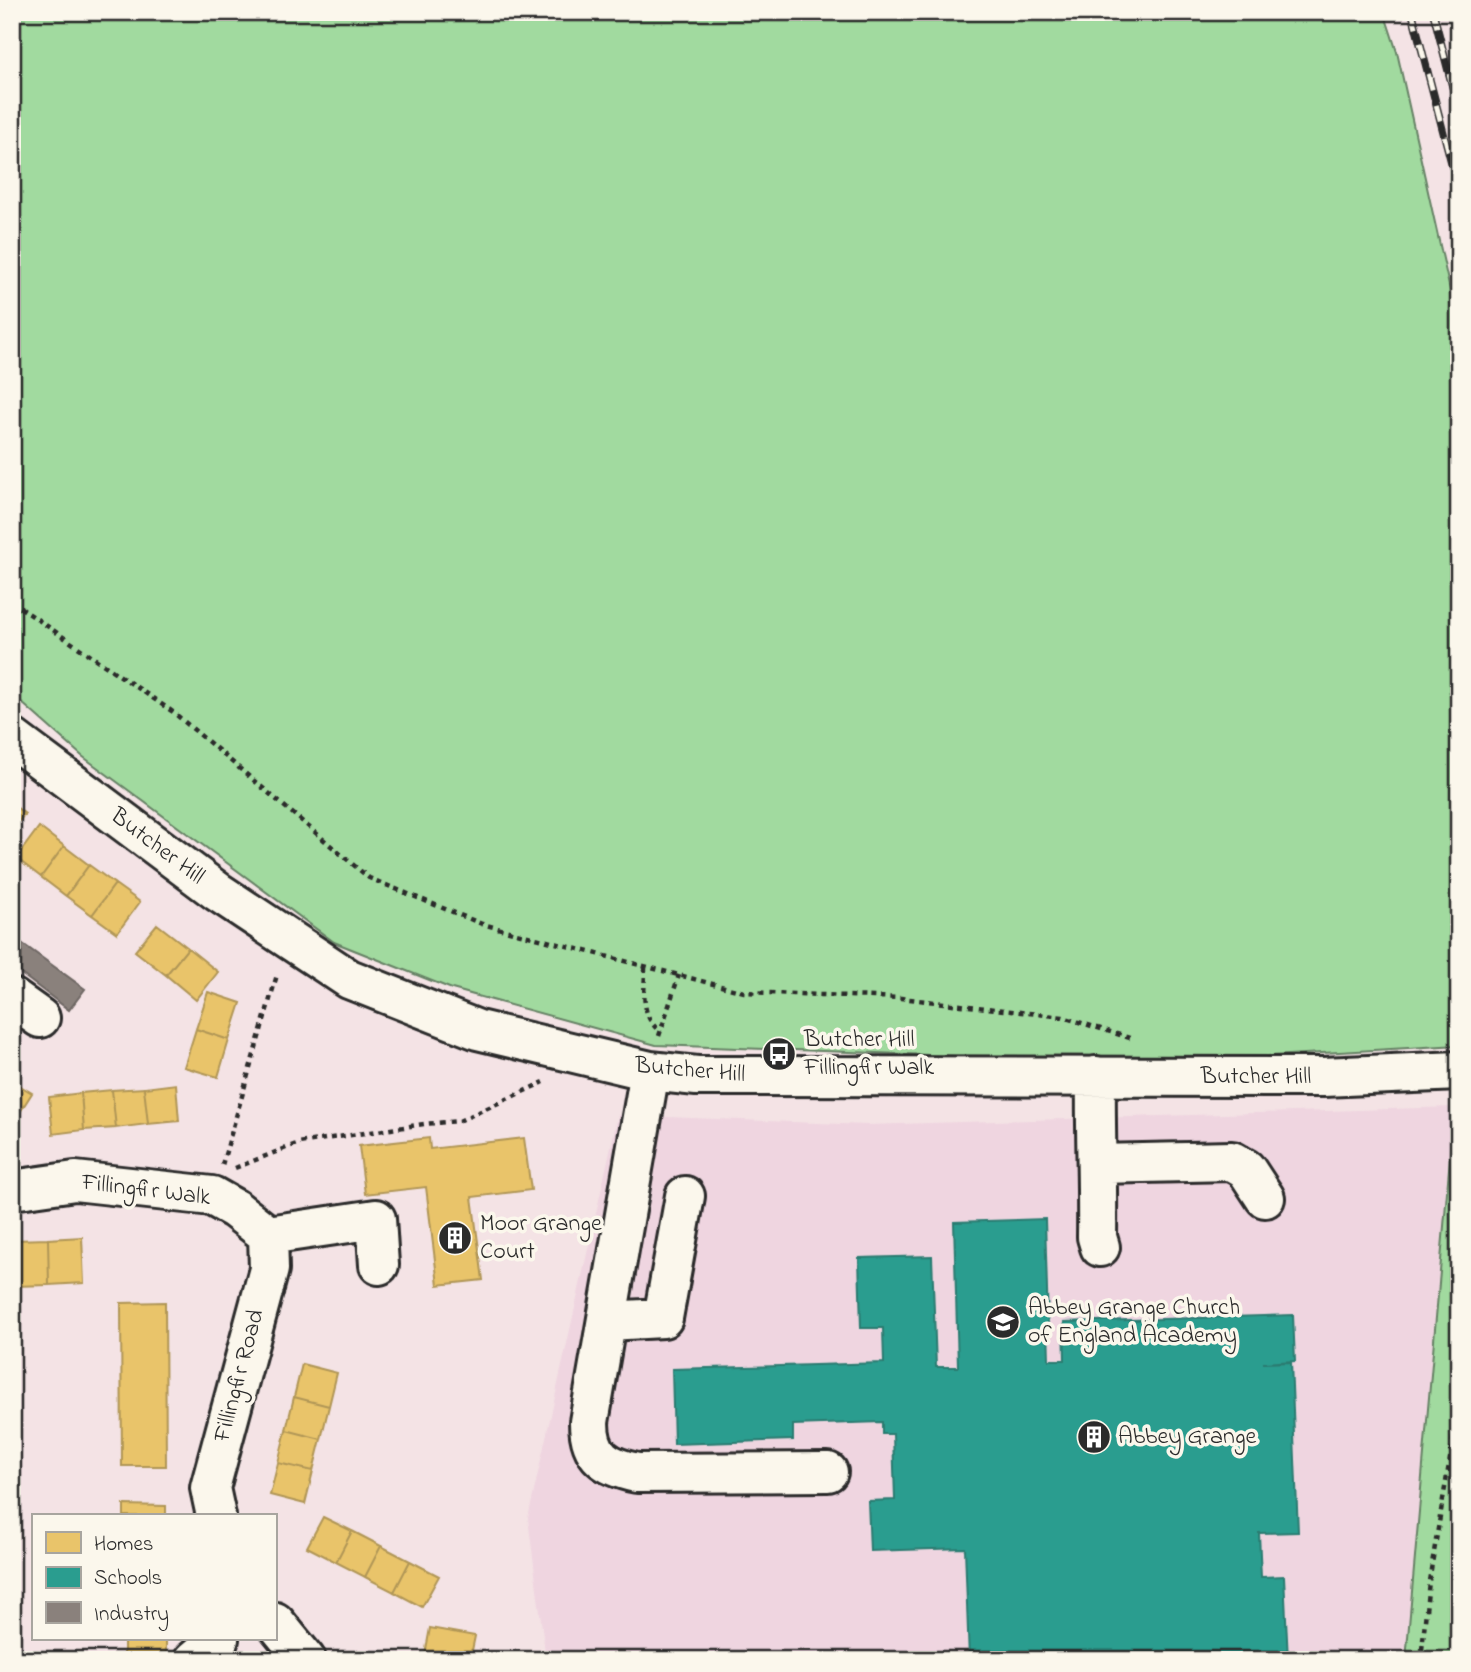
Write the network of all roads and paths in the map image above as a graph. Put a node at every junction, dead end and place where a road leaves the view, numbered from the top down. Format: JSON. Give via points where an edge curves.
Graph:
{"nodes":[{"id":1,"x":12,"y":602,"type":"edge"},
{"id":2,"x":12,"y":738,"type":"edge"},
{"id":3,"x":287,"y":938,"type":"junction"},
{"id":4,"x":645,"y":967,"type":"junction"},
{"id":5,"x":679,"y":975,"type":"junction"},
{"id":6,"x":661,"y":1032,"type":"junction"},
{"id":7,"x":1139,"y":1041,"type":"dead end"},
{"id":8,"x":578,"y":1055,"type":"junction"},
{"id":9,"x":650,"y":1071,"type":"junction"},
{"id":10,"x":1459,"y":1071,"type":"edge"},
{"id":11,"x":1097,"y":1076,"type":"junction"},
{"id":12,"x":1098,"y":1164,"type":"junction"},
{"id":13,"x":216,"y":1185,"type":"junction"},
{"id":14,"x":12,"y":1190,"type":"edge"},
{"id":15,"x":685,"y":1196,"type":"dead end"},
{"id":16,"x":1265,"y":1198,"type":"dead end"},
{"id":17,"x":268,"y":1235,"type":"junction"},
{"id":18,"x":1100,"y":1247,"type":"dead end"},
{"id":19,"x":379,"y":1265,"type":"dead end"},
{"id":20,"x":607,"y":1321,"type":"junction"},
{"id":21,"x":1459,"y":1326,"type":"edge"},
{"id":22,"x":828,"y":1472,"type":"dead end"},
{"id":23,"x":216,"y":1514,"type":"edge"},
{"id":24,"x":276,"y":1623,"type":"edge"},
{"id":25,"x":218,"y":1640,"type":"edge"},
{"id":26,"x":194,"y":1660,"type":"edge"},
{"id":27,"x":306,"y":1660,"type":"edge"},
{"id":28,"x":1421,"y":1660,"type":"edge"}],
"edges":[{"from":1,"to":4,"type":"path","via":[[173,712],[369,878],[482,924]]},
{"from":2,"to":3,"type":"street","name":"Butcher Hill"},
{"from":3,"to":8,"type":"street","name":"Butcher Hill","via":[[349,979],[478,1030]]},
{"from":3,"to":13,"type":"path"},
{"from":4,"to":5,"type":"path"},
{"from":4,"to":6,"type":"path","via":[[645,1005],[650,1024]]},
{"from":5,"to":6,"type":"path"},
{"from":5,"to":7,"type":"path","via":[[744,992],[901,998],[1063,1017]]},
{"from":6,"to":9,"type":"path"},
{"from":8,"to":9,"type":"street","name":"Butcher Hill"},
{"from":8,"to":13,"type":"path","via":[[572,1080],[555,1077],[459,1121],[299,1143],[270,1152]]},
{"from":9,"to":11,"type":"street","name":"Butcher Hill","via":[[710,1076]]},
{"from":9,"to":20,"type":"street"},
{"from":10,"to":11,"type":"street","name":"Butcher Hill","via":[[1324,1077]]},
{"from":11,"to":12,"type":"street"},
{"from":12,"to":16,"type":"street","via":[[1232,1161],[1246,1169]]},
{"from":12,"to":18,"type":"street"},
{"from":13,"to":14,"type":"street","name":"Fillingfir Walk","via":[[75,1181]]},
{"from":13,"to":17,"type":"street","name":"Fillingfir Walk","via":[[235,1209]]},
{"from":15,"to":20,"type":"street","via":[[663,1318]]},
{"from":17,"to":19,"type":"street","via":[[376,1219]]},
{"from":17,"to":23,"type":"street","name":"Fillingfir Road","via":[[269,1269],[210,1488]]},
{"from":20,"to":22,"type":"street","via":[[589,1422],[593,1447],[604,1462],[651,1474]]},
{"from":21,"to":28,"type":"path","via":[[1453,1441],[1429,1581]]},
{"from":24,"to":27,"type":"street"},
{"from":25,"to":26,"type":"street"}]}
